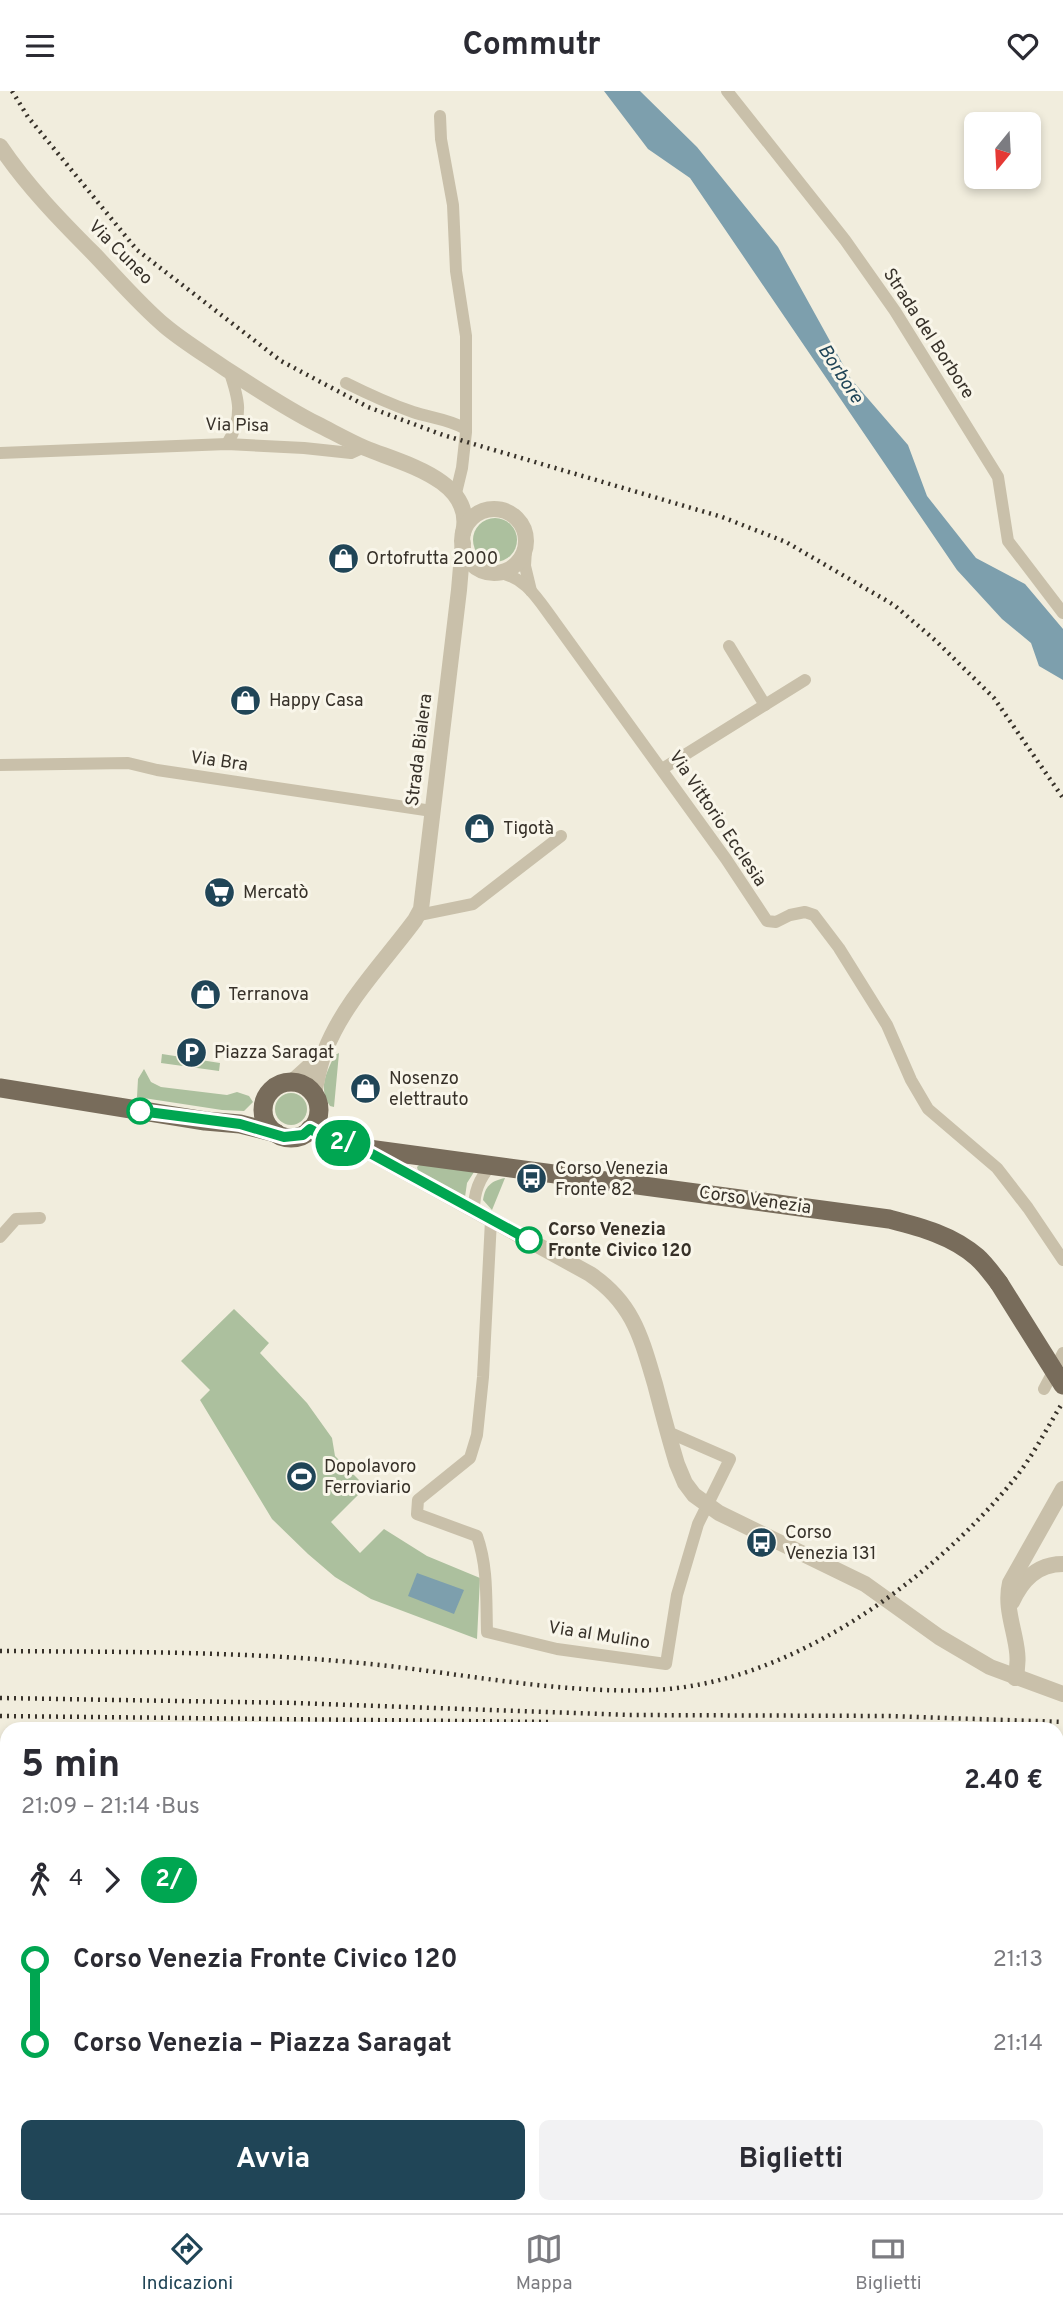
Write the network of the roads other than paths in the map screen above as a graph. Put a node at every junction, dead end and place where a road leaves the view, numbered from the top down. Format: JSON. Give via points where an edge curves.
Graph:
{"nodes":[{"id":1,"x":727,"y":91,"type":"edge"},
{"id":2,"x":440,"y":116,"type":"dead end"},
{"id":3,"x":0,"y":146,"type":"edge"},
{"id":4,"x":229,"y":370,"type":"junction"},
{"id":5,"x":346,"y":383,"type":"dead end"},
{"id":6,"x":466,"y":429,"type":"junction"},
{"id":7,"x":227,"y":444,"type":"junction"},
{"id":8,"x":364,"y":447,"type":"junction"},
{"id":9,"x":0,"y":453,"type":"edge"},
{"id":10,"x":456,"y":498,"type":"junction"},
{"id":11,"x":496,"y":509,"type":"junction"},
{"id":12,"x":463,"y":538,"type":"junction"},
{"id":13,"x":526,"y":548,"type":"junction"},
{"id":14,"x":493,"y":572,"type":"junction"},
{"id":15,"x":459,"y":590,"type":"junction"},
{"id":16,"x":531,"y":591,"type":"junction"},
{"id":17,"x":1063,"y":613,"type":"edge"},
{"id":18,"x":729,"y":646,"type":"dead end"},
{"id":19,"x":805,"y":680,"type":"dead end"},
{"id":20,"x":765,"y":705,"type":"junction"},
{"id":21,"x":0,"y":765,"type":"edge"},
{"id":22,"x":662,"y":769,"type":"junction"},
{"id":23,"x":432,"y":811,"type":"junction"},
{"id":24,"x":561,"y":836,"type":"dead end"},
{"id":25,"x":419,"y":915,"type":"junction"},
{"id":26,"x":324,"y":1053,"type":"junction"},
{"id":27,"x":292,"y":1082,"type":"junction"},
{"id":28,"x":0,"y":1088,"type":"edge"},
{"id":29,"x":314,"y":1094,"type":"junction"},
{"id":30,"x":263,"y":1110,"type":"junction"},
{"id":31,"x":240,"y":1124,"type":"junction"},
{"id":32,"x":310,"y":1129,"type":"junction"},
{"id":33,"x":276,"y":1133,"type":"junction"},
{"id":34,"x":361,"y":1148,"type":"junction"},
{"id":35,"x":491,"y":1165,"type":"junction"},
{"id":36,"x":474,"y":1210,"type":"junction"},
{"id":37,"x":40,"y":1218,"type":"dead end"},
{"id":38,"x":491,"y":1220,"type":"junction"},
{"id":39,"x":0,"y":1237,"type":"edge"},
{"id":40,"x":1063,"y":1260,"type":"edge"},
{"id":41,"x":1063,"y":1353,"type":"edge"},
{"id":42,"x":1054,"y":1387,"type":"edge"},
{"id":43,"x":668,"y":1432,"type":"junction"},
{"id":44,"x":1063,"y":1489,"type":"edge"},
{"id":45,"x":708,"y":1505,"type":"junction"},
{"id":46,"x":1063,"y":1565,"type":"edge"},
{"id":47,"x":1007,"y":1610,"type":"junction"},
{"id":48,"x":1015,"y":1678,"type":"junction"},
{"id":49,"x":1063,"y":1694,"type":"edge"}],
"edges":[{"from":1,"to":17,"type":"street","name":"Strada del Borbore","via":[[895,311],[998,477],[1008,541]]},
{"from":2,"to":6,"type":"street","via":[[466,335]]},
{"from":3,"to":4,"type":"street","name":"Via Cuneo","via":[[58,218],[165,326]]},
{"from":4,"to":7,"type":"street","via":[[239,419]]},
{"from":4,"to":8,"type":"street","name":"Via Cuneo","via":[[265,395]]},
{"from":5,"to":6,"type":"street","via":[[389,404]]},
{"from":6,"to":10,"type":"street"},
{"from":7,"to":8,"type":"street","name":"Via Pisa","via":[[351,453]]},
{"from":7,"to":9,"type":"street","name":"Via Pisa"},
{"from":8,"to":10,"type":"street","name":"Via Pisa","via":[[426,471]]},
{"from":10,"to":11,"type":"street","name":"Via Pisa","via":[[471,506]]},
{"from":10,"to":12,"type":"street","via":[[465,516]]},
{"from":11,"to":12,"type":"street","via":[[478,513]]},
{"from":11,"to":13,"type":"street","via":[[520,522]]},
{"from":12,"to":14,"type":"street","via":[[473,565]]},
{"from":12,"to":15,"type":"street","name":"Strada Bialera"},
{"from":13,"to":14,"type":"street","via":[[512,568]]},
{"from":13,"to":16,"type":"street","name":"Via Vittorio Ecclesia"},
{"from":14,"to":15,"type":"street","via":[[471,578]]},
{"from":14,"to":16,"type":"street","name":"Via Vittorio Ecclesia","via":[[516,578]]},
{"from":15,"to":23,"type":"street","name":"Strada Bialera"},
{"from":16,"to":22,"type":"street","name":"Via Vittorio Ecclesia"},
{"from":18,"to":20,"type":"street"},
{"from":19,"to":20,"type":"street"},
{"from":20,"to":22,"type":"street"},
{"from":21,"to":23,"type":"street","name":"Via Bra","via":[[128,763]]},
{"from":22,"to":40,"type":"street","name":"Via Vittorio Ecclesia","via":[[767,921],[805,912],[814,915],[887,1025],[928,1109],[997,1168]]},
{"from":23,"to":25,"type":"street","name":"Strada Bialera"},
{"from":24,"to":25,"type":"street","via":[[473,904]]},
{"from":25,"to":26,"type":"street","name":"Strada Bialera","via":[[344,1015]]},
{"from":26,"to":27,"type":"street","name":"Strada Bialera"},
{"from":26,"to":29,"type":"street","name":"Strada Bialera"},
{"from":27,"to":29,"type":"main road"},
{"from":27,"to":30,"type":"main road","via":[[271,1090]]},
{"from":28,"to":31,"type":"main road"},
{"from":29,"to":32,"type":"main road","via":[[318,1112]]},
{"from":30,"to":31,"type":"main road"},
{"from":30,"to":33,"type":"main road"},
{"from":31,"to":33,"type":"main road"},
{"from":32,"to":33,"type":"main road","via":[[294,1137]]},
{"from":32,"to":34,"type":"main road","name":"Corso Venezia"},
{"from":34,"to":35,"type":"main road","name":"Corso Venezia"},
{"from":34,"to":36,"type":"street","name":"Corso Venezia"},
{"from":35,"to":36,"type":"street","via":[[473,1197]]},
{"from":35,"to":42,"type":"main road","name":"Corso Venezia","bridge":true,"via":[[889,1219],[923,1228],[977,1257],[999,1283]]},
{"from":36,"to":38,"type":"street","name":"Corso Venezia"},
{"from":37,"to":39,"type":"street","via":[[16,1219]]},
{"from":38,"to":43,"type":"street","name":"Corso Venezia","via":[[590,1274],[621,1301],[641,1336]]},
{"from":38,"to":45,"type":"street","name":"Via al Mulino","via":[[477,1435],[470,1458],[418,1500],[417,1514],[477,1536],[486,1582],[487,1632],[569,1651],[666,1664],[677,1595]]},
{"from":41,"to":42,"type":"street"},
{"from":43,"to":45,"type":"street","name":"Corso Venezia","via":[[685,1483]]},
{"from":43,"to":45,"type":"street","name":"Via al Mulino","via":[[730,1459]]},
{"from":44,"to":47,"type":"street","via":[[1010,1583]]},
{"from":45,"to":48,"type":"street","name":"Corso Venezia","via":[[865,1584],[939,1637]]},
{"from":46,"to":47,"type":"street","via":[[1038,1569],[1025,1579]]},
{"from":47,"to":48,"type":"street","via":[[1019,1658]]},
{"from":48,"to":49,"type":"street","name":"Corso Venezia"}]}
